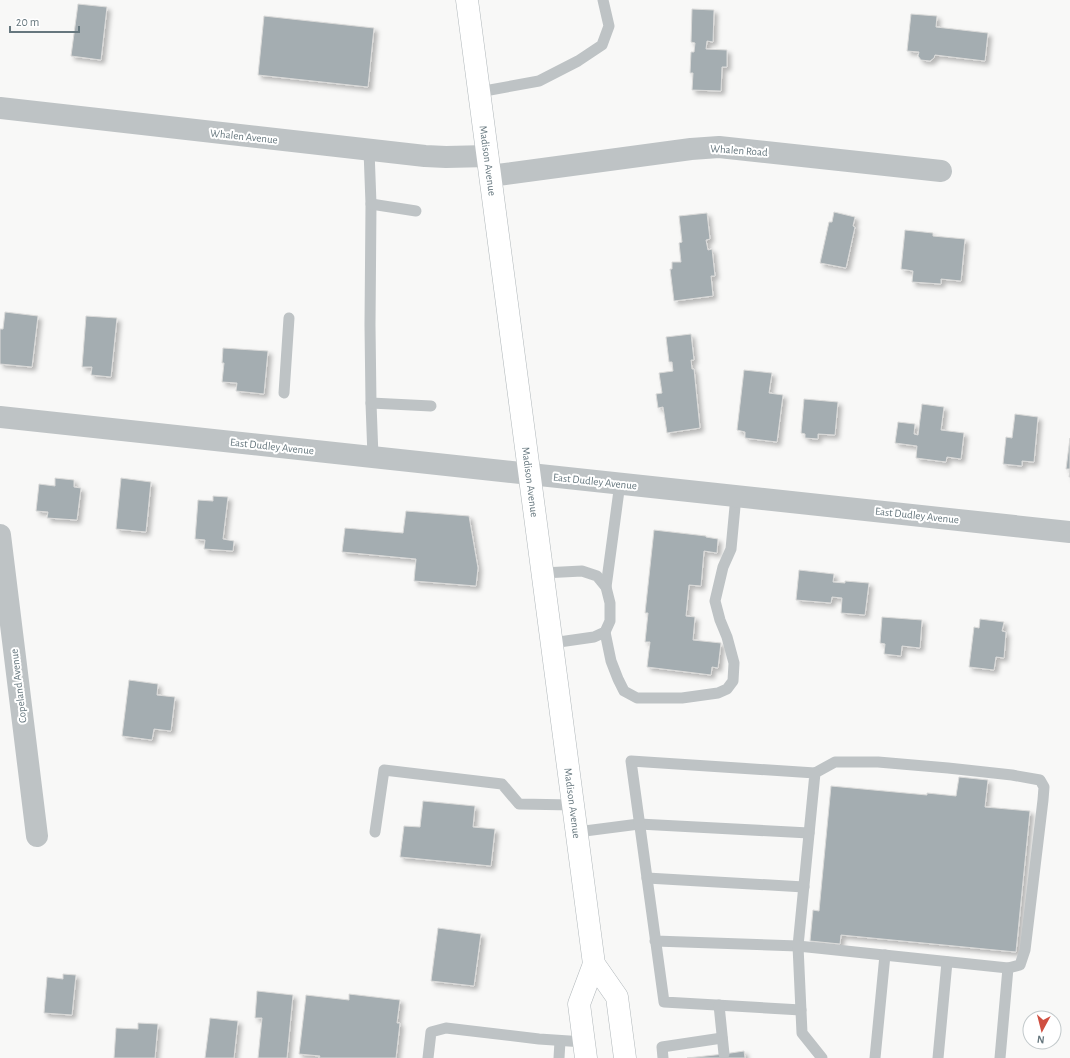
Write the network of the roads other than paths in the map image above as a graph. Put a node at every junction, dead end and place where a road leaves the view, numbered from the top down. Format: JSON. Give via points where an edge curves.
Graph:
{"nodes":[{"id":1,"x":467,"y":0,"type":"edge"},
{"id":2,"x":603,"y":0,"type":"edge"},
{"id":3,"x":479,"y":92,"type":"junction"},
{"id":4,"x":0,"y":108,"type":"edge"},
{"id":5,"x":369,"y":150,"type":"junction"},
{"id":6,"x":489,"y":166,"type":"junction"},
{"id":7,"x":941,"y":171,"type":"dead end"},
{"id":8,"x":371,"y":204,"type":"junction"},
{"id":9,"x":416,"y":211,"type":"dead end"},
{"id":10,"x":289,"y":318,"type":"dead end"},
{"id":11,"x":284,"y":393,"type":"dead end"},
{"id":12,"x":371,"y":403,"type":"junction"},
{"id":13,"x":431,"y":406,"type":"dead end"},
{"id":14,"x":0,"y":417,"type":"edge"},
{"id":15,"x":373,"y":457,"type":"junction"},
{"id":16,"x":529,"y":474,"type":"junction"},
{"id":17,"x":620,"y":483,"type":"junction"},
{"id":18,"x":736,"y":496,"type":"junction"},
{"id":19,"x":1070,"y":532,"type":"edge"},
{"id":20,"x":0,"y":535,"type":"edge"},
{"id":21,"x":543,"y":573,"type":"junction"},
{"id":22,"x":606,"y":587,"type":"junction"},
{"id":23,"x":605,"y":632,"type":"junction"},
{"id":24,"x":552,"y":643,"type":"junction"},
{"id":25,"x":815,"y":774,"type":"junction"},
{"id":26,"x":573,"y":805,"type":"junction"},
{"id":27,"x":640,"y":824,"type":"junction"},
{"id":28,"x":375,"y":832,"type":"dead end"},
{"id":29,"x":577,"y":832,"type":"junction"},
{"id":30,"x":809,"y":833,"type":"junction"},
{"id":31,"x":37,"y":836,"type":"dead end"},
{"id":32,"x":647,"y":878,"type":"junction"},
{"id":33,"x":804,"y":887,"type":"junction"},
{"id":34,"x":655,"y":941,"type":"junction"},
{"id":35,"x":798,"y":946,"type":"junction"},
{"id":36,"x":885,"y":955,"type":"junction"},
{"id":37,"x":947,"y":962,"type":"junction"},
{"id":38,"x":594,"y":964,"type":"junction"},
{"id":39,"x":1008,"y":968,"type":"junction"},
{"id":40,"x":719,"y":1005,"type":"junction"},
{"id":41,"x":801,"y":1010,"type":"junction"},
{"id":42,"x":722,"y":1038,"type":"junction"},
{"id":43,"x":560,"y":1041,"type":"junction"},
{"id":44,"x":585,"y":1050,"type":"edge"},
{"id":45,"x":724,"y":1054,"type":"dead end"},
{"id":46,"x":428,"y":1058,"type":"edge"},
{"id":47,"x":559,"y":1058,"type":"edge"},
{"id":48,"x":625,"y":1058,"type":"edge"},
{"id":49,"x":663,"y":1058,"type":"edge"},
{"id":50,"x":822,"y":1058,"type":"edge"},
{"id":51,"x":875,"y":1058,"type":"edge"},
{"id":52,"x":938,"y":1058,"type":"edge"},
{"id":53,"x":1000,"y":1058,"type":"edge"}],
"edges":[{"from":1,"to":3,"type":"main road","name":"Madison Avenue"},
{"from":2,"to":3,"type":"lane","via":[[609,26],[602,45],[539,81]]},
{"from":3,"to":6,"type":"main road","name":"Madison Avenue"},
{"from":4,"to":5,"type":"street","name":"Whalen Avenue"},
{"from":5,"to":6,"type":"street","name":"Whalen Avenue"},
{"from":5,"to":8,"type":"lane"},
{"from":6,"to":7,"type":"street","name":"Whalen Road","via":[[719,147]]},
{"from":6,"to":16,"type":"main road","name":"Madison Avenue"},
{"from":8,"to":9,"type":"lane"},
{"from":8,"to":12,"type":"lane"},
{"from":10,"to":11,"type":"lane"},
{"from":12,"to":13,"type":"lane"},
{"from":12,"to":15,"type":"lane"},
{"from":14,"to":15,"type":"street","name":"East Dudley Avenue"},
{"from":15,"to":16,"type":"street","name":"East Dudley Avenue"},
{"from":16,"to":17,"type":"street","name":"East Dudley Avenue"},
{"from":16,"to":21,"type":"main road","name":"Madison Avenue"},
{"from":17,"to":18,"type":"street","name":"East Dudley Avenue"},
{"from":17,"to":22,"type":"lane"},
{"from":18,"to":19,"type":"street","name":"East Dudley Avenue"},
{"from":18,"to":23,"type":"lane","via":[[731,549],[722,567],[715,601],[734,663],[732,681],[727,689],[718,693],[682,698],[637,698],[624,691],[618,679]]},
{"from":20,"to":31,"type":"street","name":"Copeland Avenue"},
{"from":21,"to":22,"type":"lane","via":[[582,571],[597,576]]},
{"from":21,"to":24,"type":"main road","name":"Madison Avenue"},
{"from":22,"to":23,"type":"lane","via":[[610,603],[610,621]]},
{"from":23,"to":24,"type":"lane","via":[[594,637]]},
{"from":24,"to":26,"type":"main road","name":"Madison Avenue"},
{"from":25,"to":27,"type":"lane","via":[[631,761]]},
{"from":25,"to":30,"type":"lane"},
{"from":25,"to":39,"type":"lane","via":[[834,762],[878,762],[1040,780],[1044,787],[1043,800],[1025,950],[1020,965]]},
{"from":26,"to":28,"type":"lane","via":[[519,804],[502,784],[384,770]]},
{"from":26,"to":29,"type":"main road","name":"Madison Avenue"},
{"from":27,"to":29,"type":"lane"},
{"from":27,"to":30,"type":"lane"},
{"from":27,"to":32,"type":"lane"},
{"from":29,"to":38,"type":"main road","name":"Madison Avenue"},
{"from":30,"to":33,"type":"lane"},
{"from":32,"to":33,"type":"lane"},
{"from":32,"to":34,"type":"lane"},
{"from":33,"to":35,"type":"lane"},
{"from":34,"to":35,"type":"lane"},
{"from":34,"to":40,"type":"lane","via":[[664,1002]]},
{"from":35,"to":36,"type":"lane"},
{"from":35,"to":41,"type":"lane"},
{"from":36,"to":37,"type":"lane"},
{"from":36,"to":51,"type":"lane"},
{"from":37,"to":39,"type":"lane"},
{"from":37,"to":52,"type":"lane"},
{"from":38,"to":44,"type":"main road","name":"Madison Avenue","via":[[579,1004]]},
{"from":38,"to":48,"type":"main road","name":"Madison Avenue","via":[[617,998]]},
{"from":39,"to":53,"type":"lane"},
{"from":40,"to":41,"type":"lane"},
{"from":40,"to":42,"type":"lane"},
{"from":41,"to":50,"type":"lane","via":[[802,1033]]},
{"from":42,"to":45,"type":"lane"},
{"from":42,"to":49,"type":"lane","via":[[662,1047]]},
{"from":43,"to":44,"type":"lane"},
{"from":43,"to":46,"type":"lane","via":[[446,1028],[431,1032]]},
{"from":43,"to":47,"type":"lane"}]}
